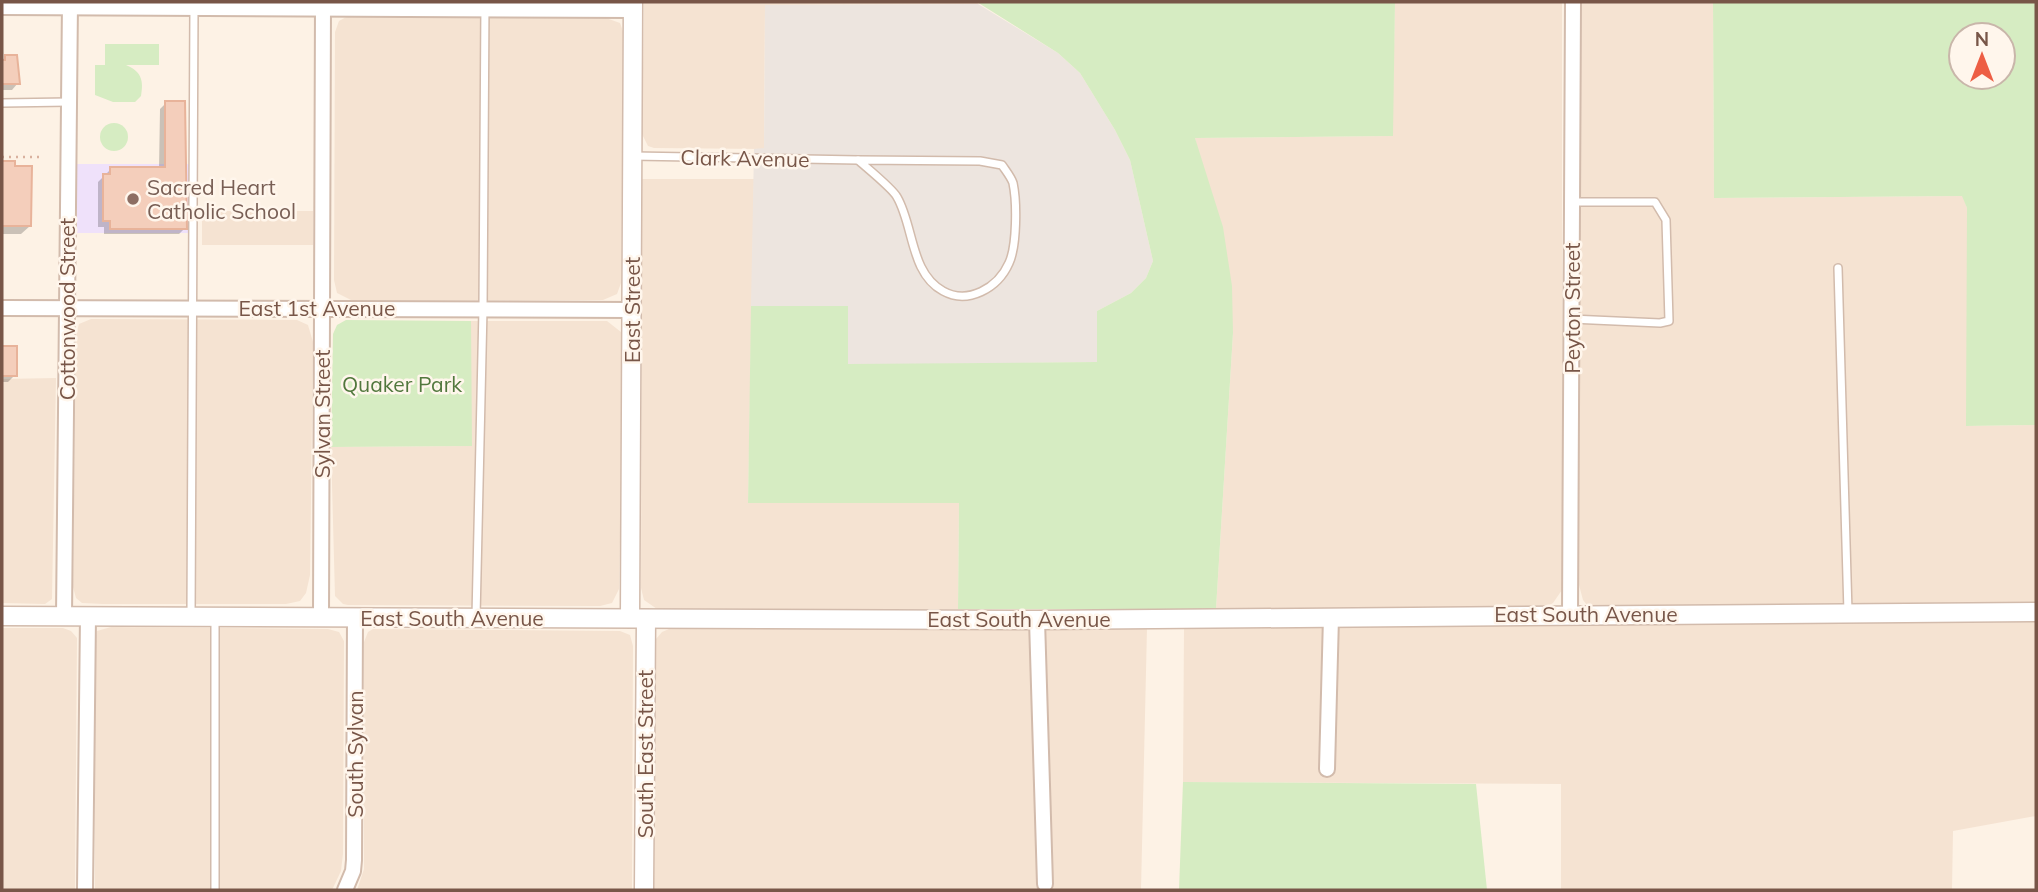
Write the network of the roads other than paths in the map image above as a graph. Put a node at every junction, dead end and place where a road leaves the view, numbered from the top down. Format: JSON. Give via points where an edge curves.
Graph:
{"nodes":[{"id":1,"x":1573,"y":2,"type":"edge"},
{"id":2,"x":69,"y":4,"type":"edge"},
{"id":3,"x":194,"y":4,"type":"edge"},
{"id":4,"x":323,"y":4,"type":"edge"},
{"id":5,"x":485,"y":6,"type":"edge"},
{"id":6,"x":633,"y":6,"type":"edge"},
{"id":7,"x":2,"y":7,"type":"edge"},
{"id":8,"x":69,"y":102,"type":"junction"},
{"id":9,"x":2,"y":103,"type":"edge"},
{"id":10,"x":632,"y":156,"type":"junction"},
{"id":11,"x":858,"y":160,"type":"junction"},
{"id":12,"x":1572,"y":202,"type":"junction"},
{"id":13,"x":1839,"y":268,"type":"dead end"},
{"id":14,"x":2,"y":308,"type":"edge"},
{"id":15,"x":192,"y":308,"type":"junction"},
{"id":16,"x":322,"y":308,"type":"junction"},
{"id":17,"x":66,"y":309,"type":"junction"},
{"id":18,"x":483,"y":309,"type":"junction"},
{"id":19,"x":632,"y":310,"type":"junction"},
{"id":20,"x":1572,"y":319,"type":"junction"},
{"id":21,"x":1848,"y":612,"type":"junction"},
{"id":22,"x":2036,"y":612,"type":"edge"},
{"id":23,"x":1570,"y":615,"type":"junction"},
{"id":24,"x":2,"y":616,"type":"edge"},
{"id":25,"x":64,"y":616,"type":"junction"},
{"id":26,"x":88,"y":617,"type":"junction"},
{"id":27,"x":191,"y":617,"type":"junction"},
{"id":28,"x":215,"y":617,"type":"junction"},
{"id":29,"x":321,"y":617,"type":"junction"},
{"id":30,"x":355,"y":617,"type":"junction"},
{"id":31,"x":1331,"y":617,"type":"junction"},
{"id":32,"x":476,"y":618,"type":"junction"},
{"id":33,"x":638,"y":618,"type":"junction"},
{"id":34,"x":1037,"y":620,"type":"junction"},
{"id":35,"x":1327,"y":769,"type":"dead end"},
{"id":36,"x":1045,"y":884,"type":"dead end"},
{"id":37,"x":85,"y":890,"type":"edge"},
{"id":38,"x":215,"y":890,"type":"edge"},
{"id":39,"x":345,"y":890,"type":"edge"},
{"id":40,"x":644,"y":890,"type":"edge"}],
"edges":[{"from":1,"to":12,"type":"street","name":"Peyton Street"},
{"from":2,"to":3,"type":"street"},
{"from":2,"to":7,"type":"street"},
{"from":2,"to":8,"type":"street","name":"Cottonwood Street"},
{"from":3,"to":4,"type":"street"},
{"from":3,"to":15,"type":"lane"},
{"from":4,"to":5,"type":"street"},
{"from":4,"to":16,"type":"street","name":"Sylvan Street"},
{"from":5,"to":6,"type":"street"},
{"from":5,"to":18,"type":"lane"},
{"from":6,"to":10,"type":"street","name":"East Street"},
{"from":8,"to":9,"type":"lane"},
{"from":8,"to":17,"type":"street","name":"Cottonwood Street"},
{"from":10,"to":11,"type":"lane","name":"Clark Avenue"},
{"from":10,"to":19,"type":"street","name":"East Street"},
{"from":11,"to":11,"type":"lane","name":"Clark Avenue","via":[[1002,165],[1012,180],[1014,240],[1009,263],[992,286],[963,298],[928,279],[896,194]]},
{"from":12,"to":20,"type":"street","name":"Peyton Street"},
{"from":12,"to":20,"type":"lane","via":[[1655,202],[1666,219],[1669,321]]},
{"from":13,"to":21,"type":"lane"},
{"from":14,"to":17,"type":"street","name":"East 1st Avenue"},
{"from":15,"to":16,"type":"street","name":"East 1st Avenue"},
{"from":15,"to":17,"type":"street","name":"East 1st Avenue"},
{"from":15,"to":27,"type":"lane"},
{"from":16,"to":18,"type":"street","name":"East 1st Avenue"},
{"from":16,"to":29,"type":"street","name":"Sylvan Street"},
{"from":17,"to":25,"type":"street","name":"Cottonwood Street"},
{"from":18,"to":19,"type":"street","name":"East 1st Avenue"},
{"from":18,"to":32,"type":"lane"},
{"from":19,"to":33,"type":"street","name":"East Street"},
{"from":20,"to":23,"type":"street","name":"Peyton Street"},
{"from":21,"to":22,"type":"street","name":"East South Avenue"},
{"from":21,"to":23,"type":"street","name":"East South Avenue"},
{"from":23,"to":31,"type":"street","name":"East South Avenue"},
{"from":24,"to":25,"type":"street","name":"East South Avenue"},
{"from":25,"to":26,"type":"street","name":"East South Avenue"},
{"from":26,"to":27,"type":"street","name":"East South Avenue"},
{"from":26,"to":37,"type":"street"},
{"from":27,"to":28,"type":"street","name":"East South Avenue"},
{"from":28,"to":29,"type":"street","name":"East South Avenue"},
{"from":28,"to":38,"type":"lane"},
{"from":29,"to":30,"type":"street","name":"East South Avenue"},
{"from":30,"to":32,"type":"street","name":"East South Avenue"},
{"from":30,"to":39,"type":"street","name":"South Sylvan","via":[[354,860]]},
{"from":31,"to":34,"type":"street","name":"East South Avenue"},
{"from":31,"to":35,"type":"street"},
{"from":32,"to":33,"type":"street","name":"East South Avenue"},
{"from":33,"to":34,"type":"street","name":"East South Avenue"},
{"from":33,"to":40,"type":"street","name":"South East Street"},
{"from":34,"to":36,"type":"street"}]}
